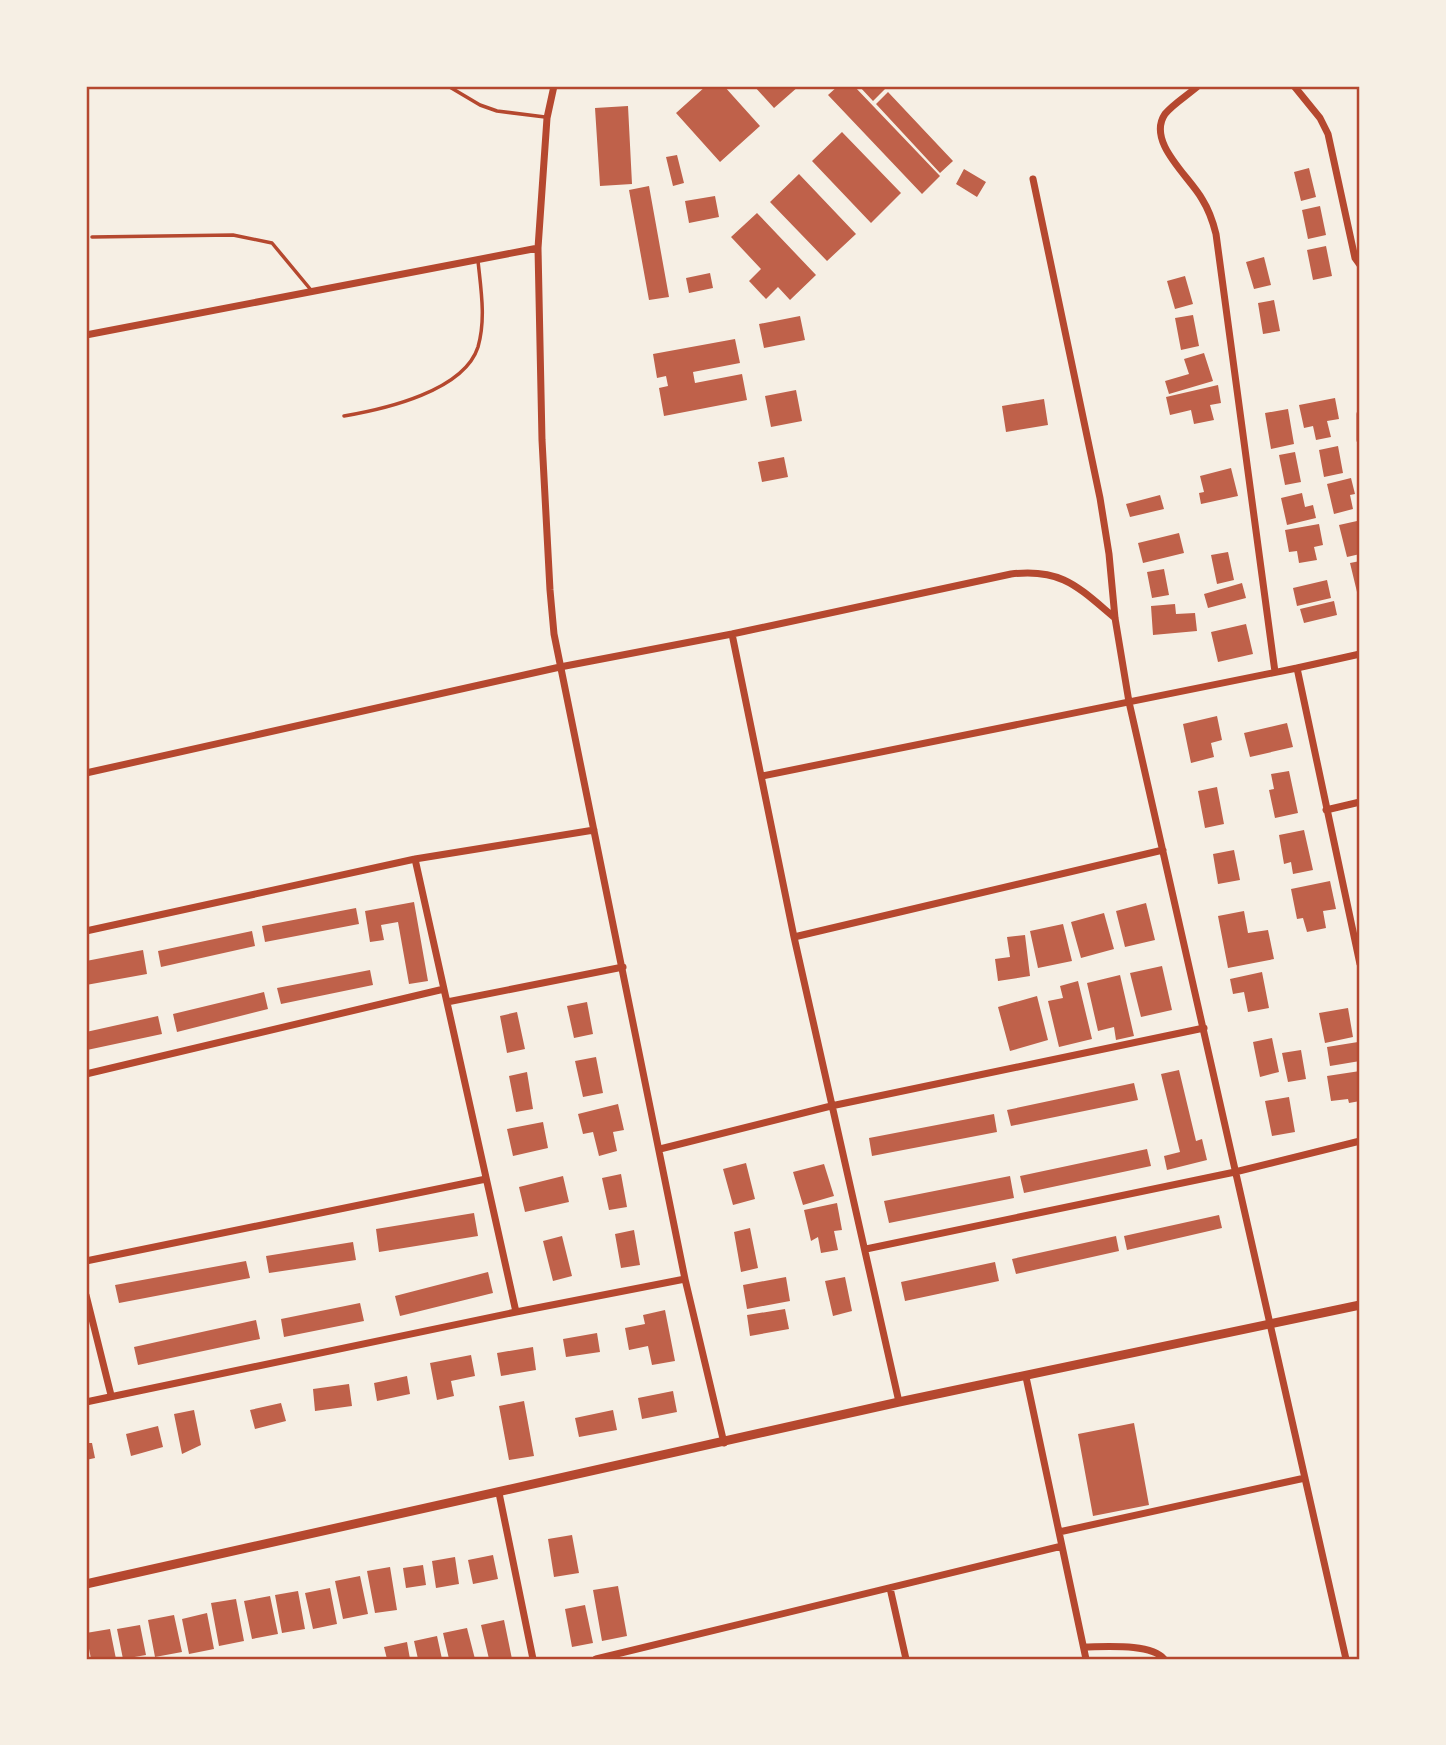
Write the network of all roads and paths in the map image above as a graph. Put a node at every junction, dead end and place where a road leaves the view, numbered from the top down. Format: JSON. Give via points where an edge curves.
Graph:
{"nodes":[{"id":1,"x":448,"y":86,"type":"edge"},
{"id":2,"x":554,"y":86,"type":"edge"},
{"id":3,"x":1198,"y":86,"type":"edge"},
{"id":4,"x":1294,"y":86,"type":"edge"},
{"id":5,"x":547,"y":118,"type":"junction"},
{"id":6,"x":1033,"y":179,"type":"dead end"},
{"id":7,"x":92,"y":237,"type":"dead end"},
{"id":8,"x":538,"y":248,"type":"junction"},
{"id":9,"x":478,"y":259,"type":"junction"},
{"id":10,"x":1360,"y":265,"type":"edge"},
{"id":11,"x":312,"y":291,"type":"junction"},
{"id":12,"x":86,"y":335,"type":"edge"},
{"id":13,"x":1360,"y":414,"type":"edge"},
{"id":14,"x":344,"y":416,"type":"dead end"},
{"id":15,"x":1360,"y":440,"type":"edge"},
{"id":16,"x":1115,"y":618,"type":"junction"},
{"id":17,"x":732,"y":634,"type":"junction"},
{"id":18,"x":1360,"y":653,"type":"edge"},
{"id":19,"x":560,"y":667,"type":"junction"},
{"id":20,"x":1297,"y":668,"type":"junction"},
{"id":21,"x":1275,"y":672,"type":"junction"},
{"id":22,"x":1129,"y":702,"type":"junction"},
{"id":23,"x":86,"y":773,"type":"edge"},
{"id":24,"x":762,"y":776,"type":"junction"},
{"id":25,"x":1360,"y":802,"type":"edge"},
{"id":26,"x":1326,"y":810,"type":"junction"},
{"id":27,"x":594,"y":830,"type":"junction"},
{"id":28,"x":1163,"y":850,"type":"junction"},
{"id":29,"x":415,"y":859,"type":"junction"},
{"id":30,"x":86,"y":931,"type":"edge"},
{"id":31,"x":794,"y":937,"type":"junction"},
{"id":32,"x":1360,"y":964,"type":"edge"},
{"id":33,"x":622,"y":967,"type":"junction"},
{"id":34,"x":444,"y":989,"type":"junction"},
{"id":35,"x":447,"y":1002,"type":"junction"},
{"id":36,"x":1204,"y":1028,"type":"junction"},
{"id":37,"x":86,"y":1074,"type":"edge"},
{"id":38,"x":831,"y":1105,"type":"junction"},
{"id":39,"x":1360,"y":1141,"type":"edge"},
{"id":40,"x":660,"y":1149,"type":"junction"},
{"id":41,"x":1235,"y":1172,"type":"junction"},
{"id":42,"x":486,"y":1180,"type":"junction"},
{"id":43,"x":866,"y":1249,"type":"junction"},
{"id":44,"x":86,"y":1261,"type":"edge"},
{"id":45,"x":685,"y":1279,"type":"junction"},
{"id":46,"x":86,"y":1295,"type":"edge"},
{"id":47,"x":1360,"y":1305,"type":"edge"},
{"id":48,"x":516,"y":1312,"type":"junction"},
{"id":49,"x":1272,"y":1324,"type":"junction"},
{"id":50,"x":1026,"y":1377,"type":"junction"},
{"id":51,"x":111,"y":1395,"type":"junction"},
{"id":52,"x":86,"y":1402,"type":"edge"},
{"id":53,"x":899,"y":1402,"type":"junction"},
{"id":54,"x":724,"y":1443,"type":"junction"},
{"id":55,"x":1305,"y":1478,"type":"junction"},
{"id":56,"x":499,"y":1493,"type":"junction"},
{"id":57,"x":1059,"y":1532,"type":"junction"},
{"id":58,"x":1062,"y":1546,"type":"junction"},
{"id":59,"x":86,"y":1584,"type":"edge"},
{"id":60,"x":890,"y":1588,"type":"junction"},
{"id":61,"x":1084,"y":1647,"type":"junction"},
{"id":62,"x":533,"y":1659,"type":"edge"},
{"id":63,"x":596,"y":1659,"type":"edge"},
{"id":64,"x":906,"y":1659,"type":"edge"},
{"id":65,"x":1086,"y":1659,"type":"edge"},
{"id":66,"x":1164,"y":1659,"type":"edge"},
{"id":67,"x":1346,"y":1659,"type":"edge"}],
"edges":[{"from":1,"to":5,"type":"lane","via":[[497,111]]},
{"from":2,"to":5,"type":"street"},
{"from":3,"to":21,"type":"street","via":[[1164,115],[1161,129],[1163,144],[1202,197],[1216,234]]},
{"from":4,"to":10,"type":"street","via":[[1328,134]]},
{"from":5,"to":8,"type":"street"},
{"from":6,"to":16,"type":"street","via":[[1100,498]]},
{"from":7,"to":11,"type":"lane","via":[[233,235],[272,243]]},
{"from":8,"to":9,"type":"street"},
{"from":8,"to":19,"type":"street","via":[[547,538]]},
{"from":9,"to":11,"type":"street"},
{"from":9,"to":14,"type":"lane","via":[[484,310],[477,349],[455,379],[370,412]]},
{"from":11,"to":12,"type":"street"},
{"from":13,"to":15,"type":"street"},
{"from":16,"to":17,"type":"street","via":[[1078,587],[1034,571]]},
{"from":16,"to":22,"type":"street"},
{"from":17,"to":19,"type":"street"},
{"from":17,"to":24,"type":"street"},
{"from":18,"to":20,"type":"street"},
{"from":19,"to":23,"type":"street"},
{"from":19,"to":27,"type":"street"},
{"from":20,"to":21,"type":"street"},
{"from":20,"to":26,"type":"street"},
{"from":21,"to":22,"type":"street"},
{"from":22,"to":24,"type":"street"},
{"from":22,"to":28,"type":"street"},
{"from":24,"to":31,"type":"street"},
{"from":25,"to":26,"type":"street"},
{"from":26,"to":32,"type":"street"},
{"from":27,"to":29,"type":"street"},
{"from":27,"to":33,"type":"street"},
{"from":28,"to":31,"type":"street"},
{"from":28,"to":36,"type":"street"},
{"from":29,"to":30,"type":"street"},
{"from":29,"to":34,"type":"street"},
{"from":31,"to":38,"type":"street"},
{"from":33,"to":35,"type":"street"},
{"from":33,"to":40,"type":"street"},
{"from":34,"to":35,"type":"street"},
{"from":34,"to":37,"type":"street"},
{"from":35,"to":42,"type":"street"},
{"from":36,"to":38,"type":"street"},
{"from":36,"to":41,"type":"street"},
{"from":38,"to":40,"type":"street"},
{"from":38,"to":43,"type":"street"},
{"from":39,"to":41,"type":"street"},
{"from":40,"to":45,"type":"street"},
{"from":41,"to":43,"type":"street"},
{"from":41,"to":49,"type":"street"},
{"from":42,"to":44,"type":"street"},
{"from":42,"to":48,"type":"street"},
{"from":43,"to":53,"type":"street"},
{"from":45,"to":48,"type":"street"},
{"from":45,"to":54,"type":"street"},
{"from":46,"to":51,"type":"street"},
{"from":47,"to":49,"type":"street"},
{"from":48,"to":51,"type":"street"},
{"from":49,"to":50,"type":"street"},
{"from":49,"to":55,"type":"street"},
{"from":50,"to":53,"type":"street"},
{"from":50,"to":57,"type":"street"},
{"from":51,"to":52,"type":"street"},
{"from":53,"to":54,"type":"street"},
{"from":54,"to":56,"type":"street"},
{"from":55,"to":57,"type":"street"},
{"from":55,"to":67,"type":"street"},
{"from":56,"to":59,"type":"street"},
{"from":56,"to":62,"type":"street"},
{"from":57,"to":58,"type":"street"},
{"from":58,"to":60,"type":"street"},
{"from":58,"to":61,"type":"street"},
{"from":60,"to":63,"type":"street"},
{"from":60,"to":64,"type":"street"},
{"from":61,"to":65,"type":"street"},
{"from":61,"to":66,"type":"street","via":[[1131,1647]]}]}
